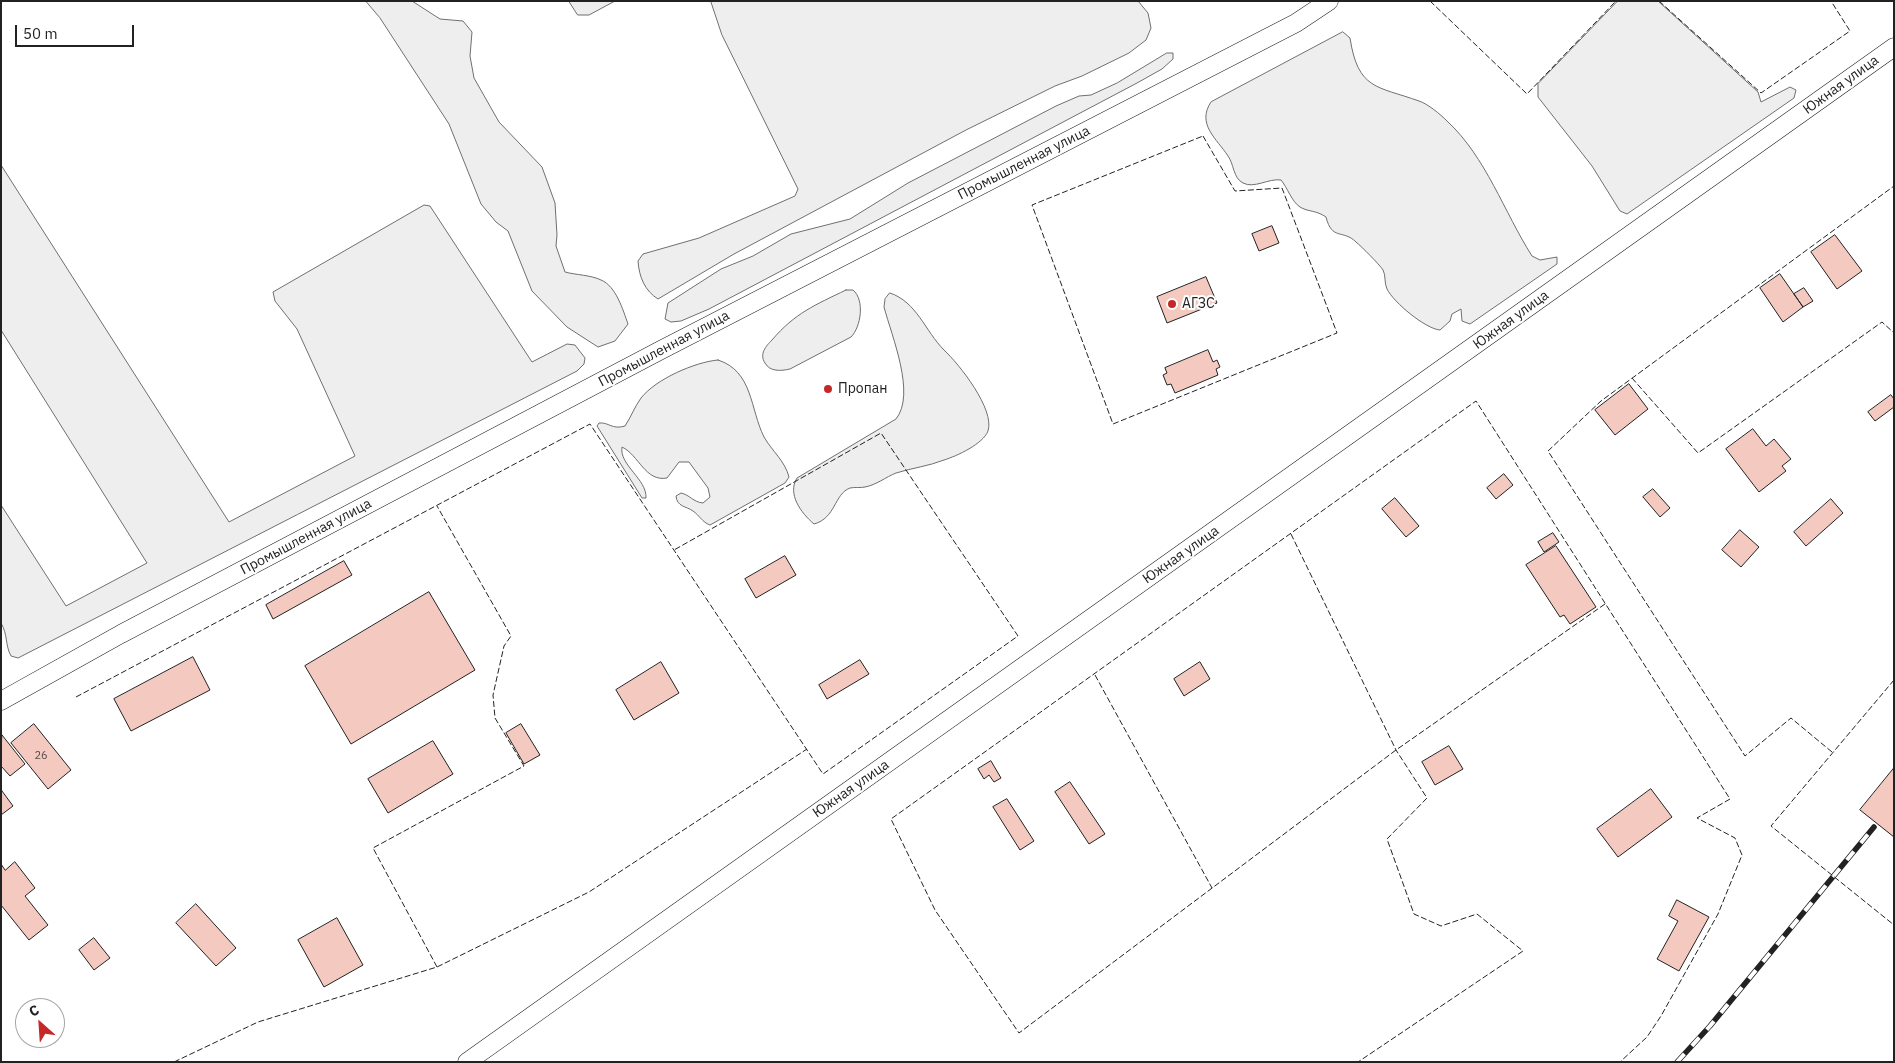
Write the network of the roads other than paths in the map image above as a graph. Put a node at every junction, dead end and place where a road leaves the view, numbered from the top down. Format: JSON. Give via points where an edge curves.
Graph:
{"nodes":[{"id":1,"x":1330,"y":1,"type":"edge"},
{"id":2,"x":1894,"y":47,"type":"edge"},
{"id":3,"x":1,"y":701,"type":"edge"},
{"id":4,"x":467,"y":1062,"type":"edge"}],
"edges":[{"from":1,"to":3,"type":"street","name":"Промышленная улица","via":[[1296,23],[129,629]]},
{"from":2,"to":4,"type":"street","name":"Южная улица"}]}
